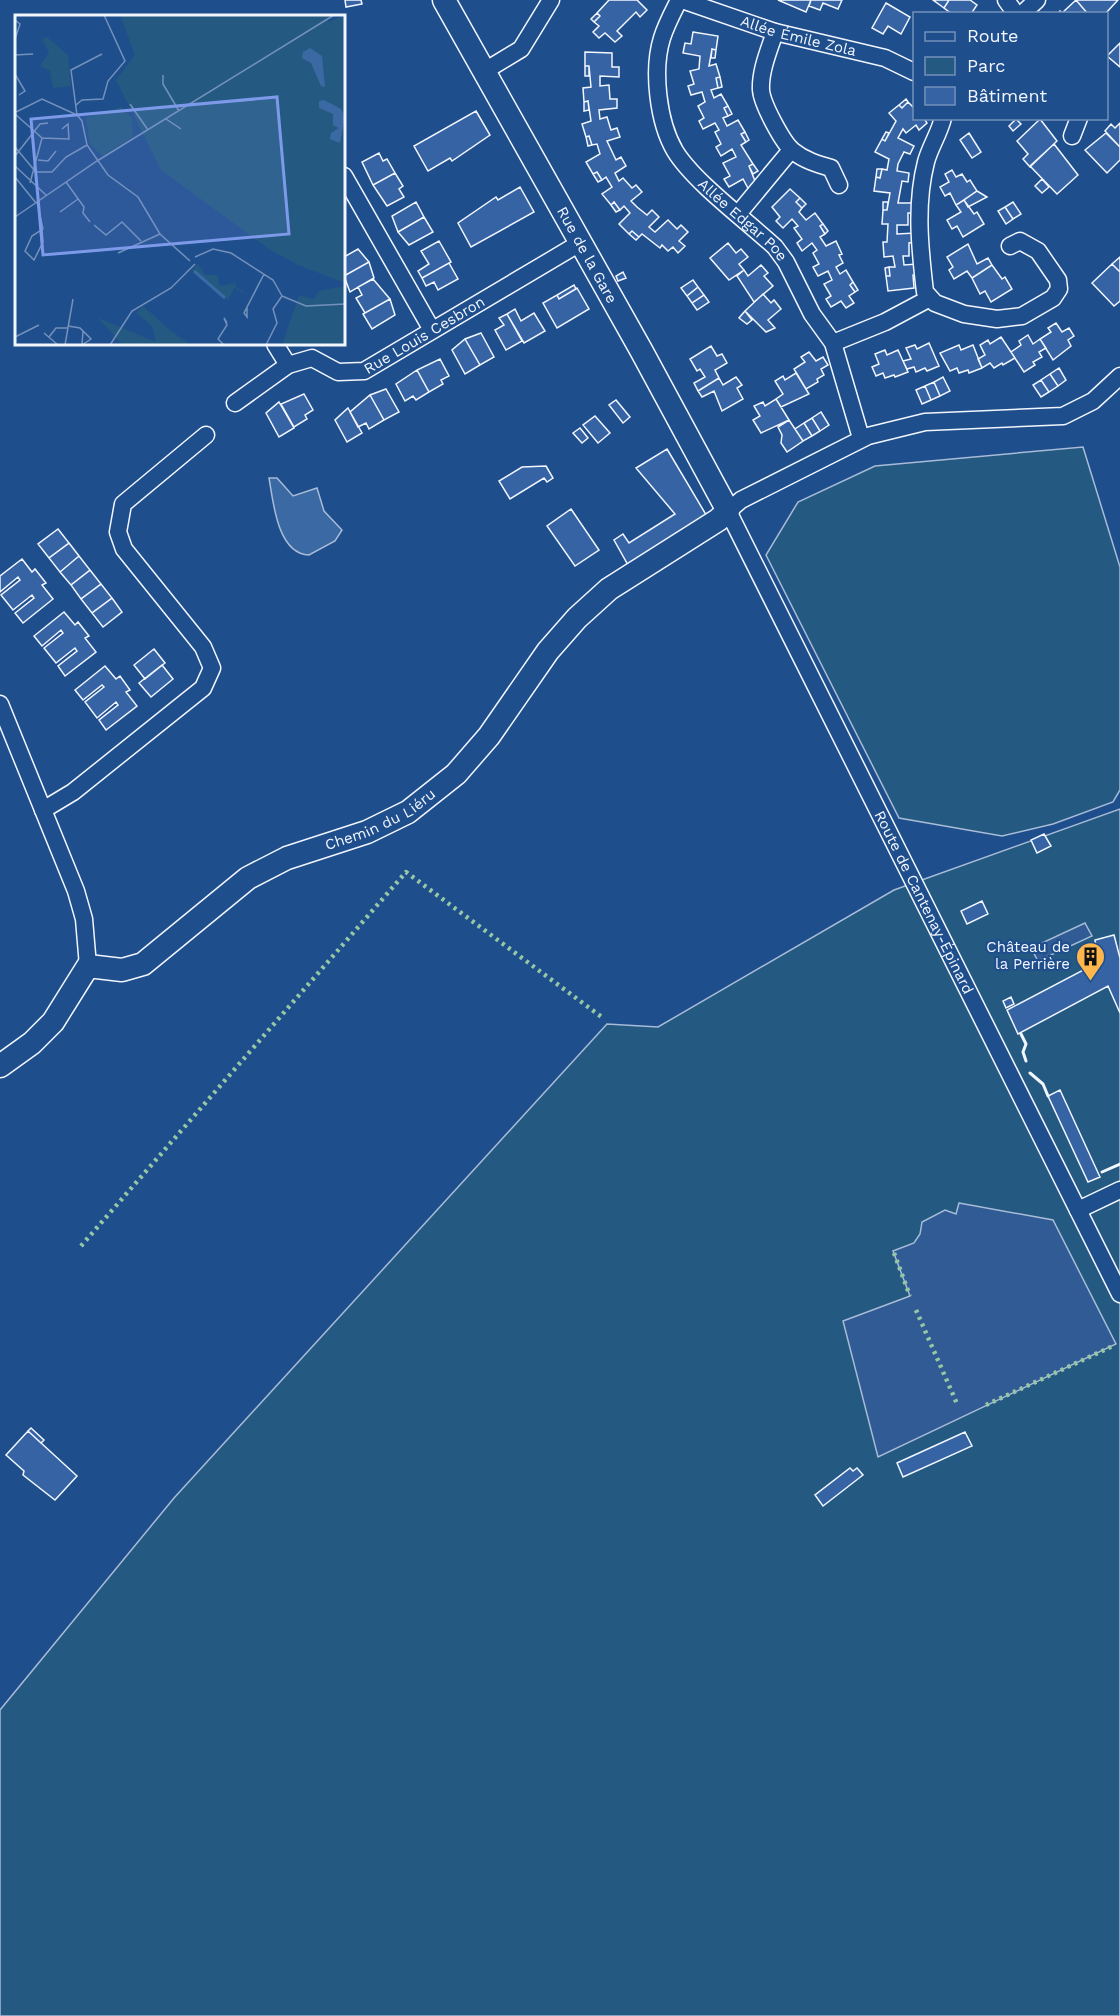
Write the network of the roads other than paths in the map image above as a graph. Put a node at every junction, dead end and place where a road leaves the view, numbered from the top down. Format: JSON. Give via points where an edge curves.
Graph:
{"nodes":[{"id":1,"x":444,"y":0,"type":"edge"},
{"id":2,"x":551,"y":0,"type":"edge"},
{"id":3,"x":1037,"y":0,"type":"edge"},
{"id":4,"x":686,"y":1,"type":"edge"},
{"id":5,"x":1024,"y":12,"type":"edge"},
{"id":6,"x":775,"y":32,"type":"junction"},
{"id":7,"x":913,"y":71,"type":"edge"},
{"id":8,"x":483,"y":72,"type":"junction"},
{"id":9,"x":942,"y":120,"type":"edge"},
{"id":10,"x":1078,"y":120,"type":"edge"},
{"id":11,"x":1072,"y":136,"type":"dead end"},
{"id":12,"x":791,"y":150,"type":"junction"},
{"id":13,"x":345,"y":178,"type":"edge"},
{"id":14,"x":839,"y":184,"type":"dead end"},
{"id":15,"x":738,"y":214,"type":"junction"},
{"id":16,"x":580,"y":243,"type":"junction"},
{"id":17,"x":1010,"y":246,"type":"dead end"},
{"id":18,"x":930,"y":298,"type":"junction"},
{"id":19,"x":432,"y":330,"type":"junction"},
{"id":20,"x":833,"y":343,"type":"junction"},
{"id":21,"x":276,"y":345,"type":"edge"},
{"id":22,"x":288,"y":365,"type":"junction"},
{"id":23,"x":1120,"y":375,"type":"edge"},
{"id":24,"x":235,"y":403,"type":"dead end"},
{"id":25,"x":206,"y":435,"type":"dead end"},
{"id":26,"x":861,"y":438,"type":"junction"},
{"id":27,"x":728,"y":511,"type":"junction"},
{"id":28,"x":0,"y":704,"type":"edge"},
{"id":29,"x":44,"y":810,"type":"junction"},
{"id":30,"x":88,"y":966,"type":"junction"},
{"id":31,"x":0,"y":1066,"type":"edge"},
{"id":32,"x":1120,"y":1190,"type":"edge"},
{"id":33,"x":1078,"y":1210,"type":"junction"},
{"id":34,"x":1120,"y":1293,"type":"edge"}],
"edges":[{"from":1,"to":8,"type":"street","name":"Rue de la Gare"},
{"from":2,"to":8,"type":"street","via":[[521,49]]},
{"from":3,"to":5,"type":"street"},
{"from":4,"to":6,"type":"street","name":"Allée Émile Zola"},
{"from":4,"to":15,"type":"street","name":"Allée Edgar Poe","via":[[662,36],[659,51],[658,74],[668,135],[689,168]]},
{"from":6,"to":7,"type":"street","name":"Allée Émile Zola","via":[[865,52]]},
{"from":6,"to":12,"type":"street","via":[[761,91]]},
{"from":8,"to":16,"type":"street","name":"Rue de la Gare"},
{"from":9,"to":18,"type":"street","via":[[926,160],[919,213],[925,292]]},
{"from":10,"to":11,"type":"street"},
{"from":12,"to":14,"type":"street","via":[[831,168]]},
{"from":12,"to":15,"type":"street"},
{"from":13,"to":19,"type":"street"},
{"from":15,"to":20,"type":"street","name":"Allée Edgar Poe","via":[[775,247]]},
{"from":16,"to":19,"type":"street","name":"Rue Louis Cesbron"},
{"from":16,"to":27,"type":"street","name":"Rue de la Gare"},
{"from":17,"to":18,"type":"street","via":[[1020,241],[1038,251],[1058,280],[1059,289],[1053,298],[1023,316],[997,319],[964,314]]},
{"from":18,"to":20,"type":"street"},
{"from":19,"to":22,"type":"street","name":"Rue Louis Cesbron","via":[[364,371],[338,372],[312,358]]},
{"from":20,"to":26,"type":"street","name":"Allée Edgar Poe"},
{"from":21,"to":22,"type":"street"},
{"from":22,"to":24,"type":"street","name":"Rue Louis Cesbron"},
{"from":23,"to":26,"type":"street","via":[[1093,401],[1063,416],[925,422]]},
{"from":25,"to":29,"type":"street","via":[[123,504],[118,532],[124,549],[203,647],[212,668],[203,688],[73,792]]},
{"from":26,"to":27,"type":"street","via":[[741,500]]},
{"from":27,"to":30,"type":"street","name":"Chemin du Liéru","via":[[609,589],[577,618],[456,774],[408,812],[368,832],[287,858],[248,878],[143,964],[122,970]]},
{"from":27,"to":33,"type":"street","name":"Route de Cantenay-Épinard"},
{"from":28,"to":29,"type":"street"},
{"from":29,"to":30,"type":"street","via":[[79,900]]},
{"from":30,"to":31,"type":"street","via":[[53,1022]]},
{"from":32,"to":33,"type":"street"},
{"from":33,"to":34,"type":"street","name":"Route de Cantenay-Épinard"}]}
